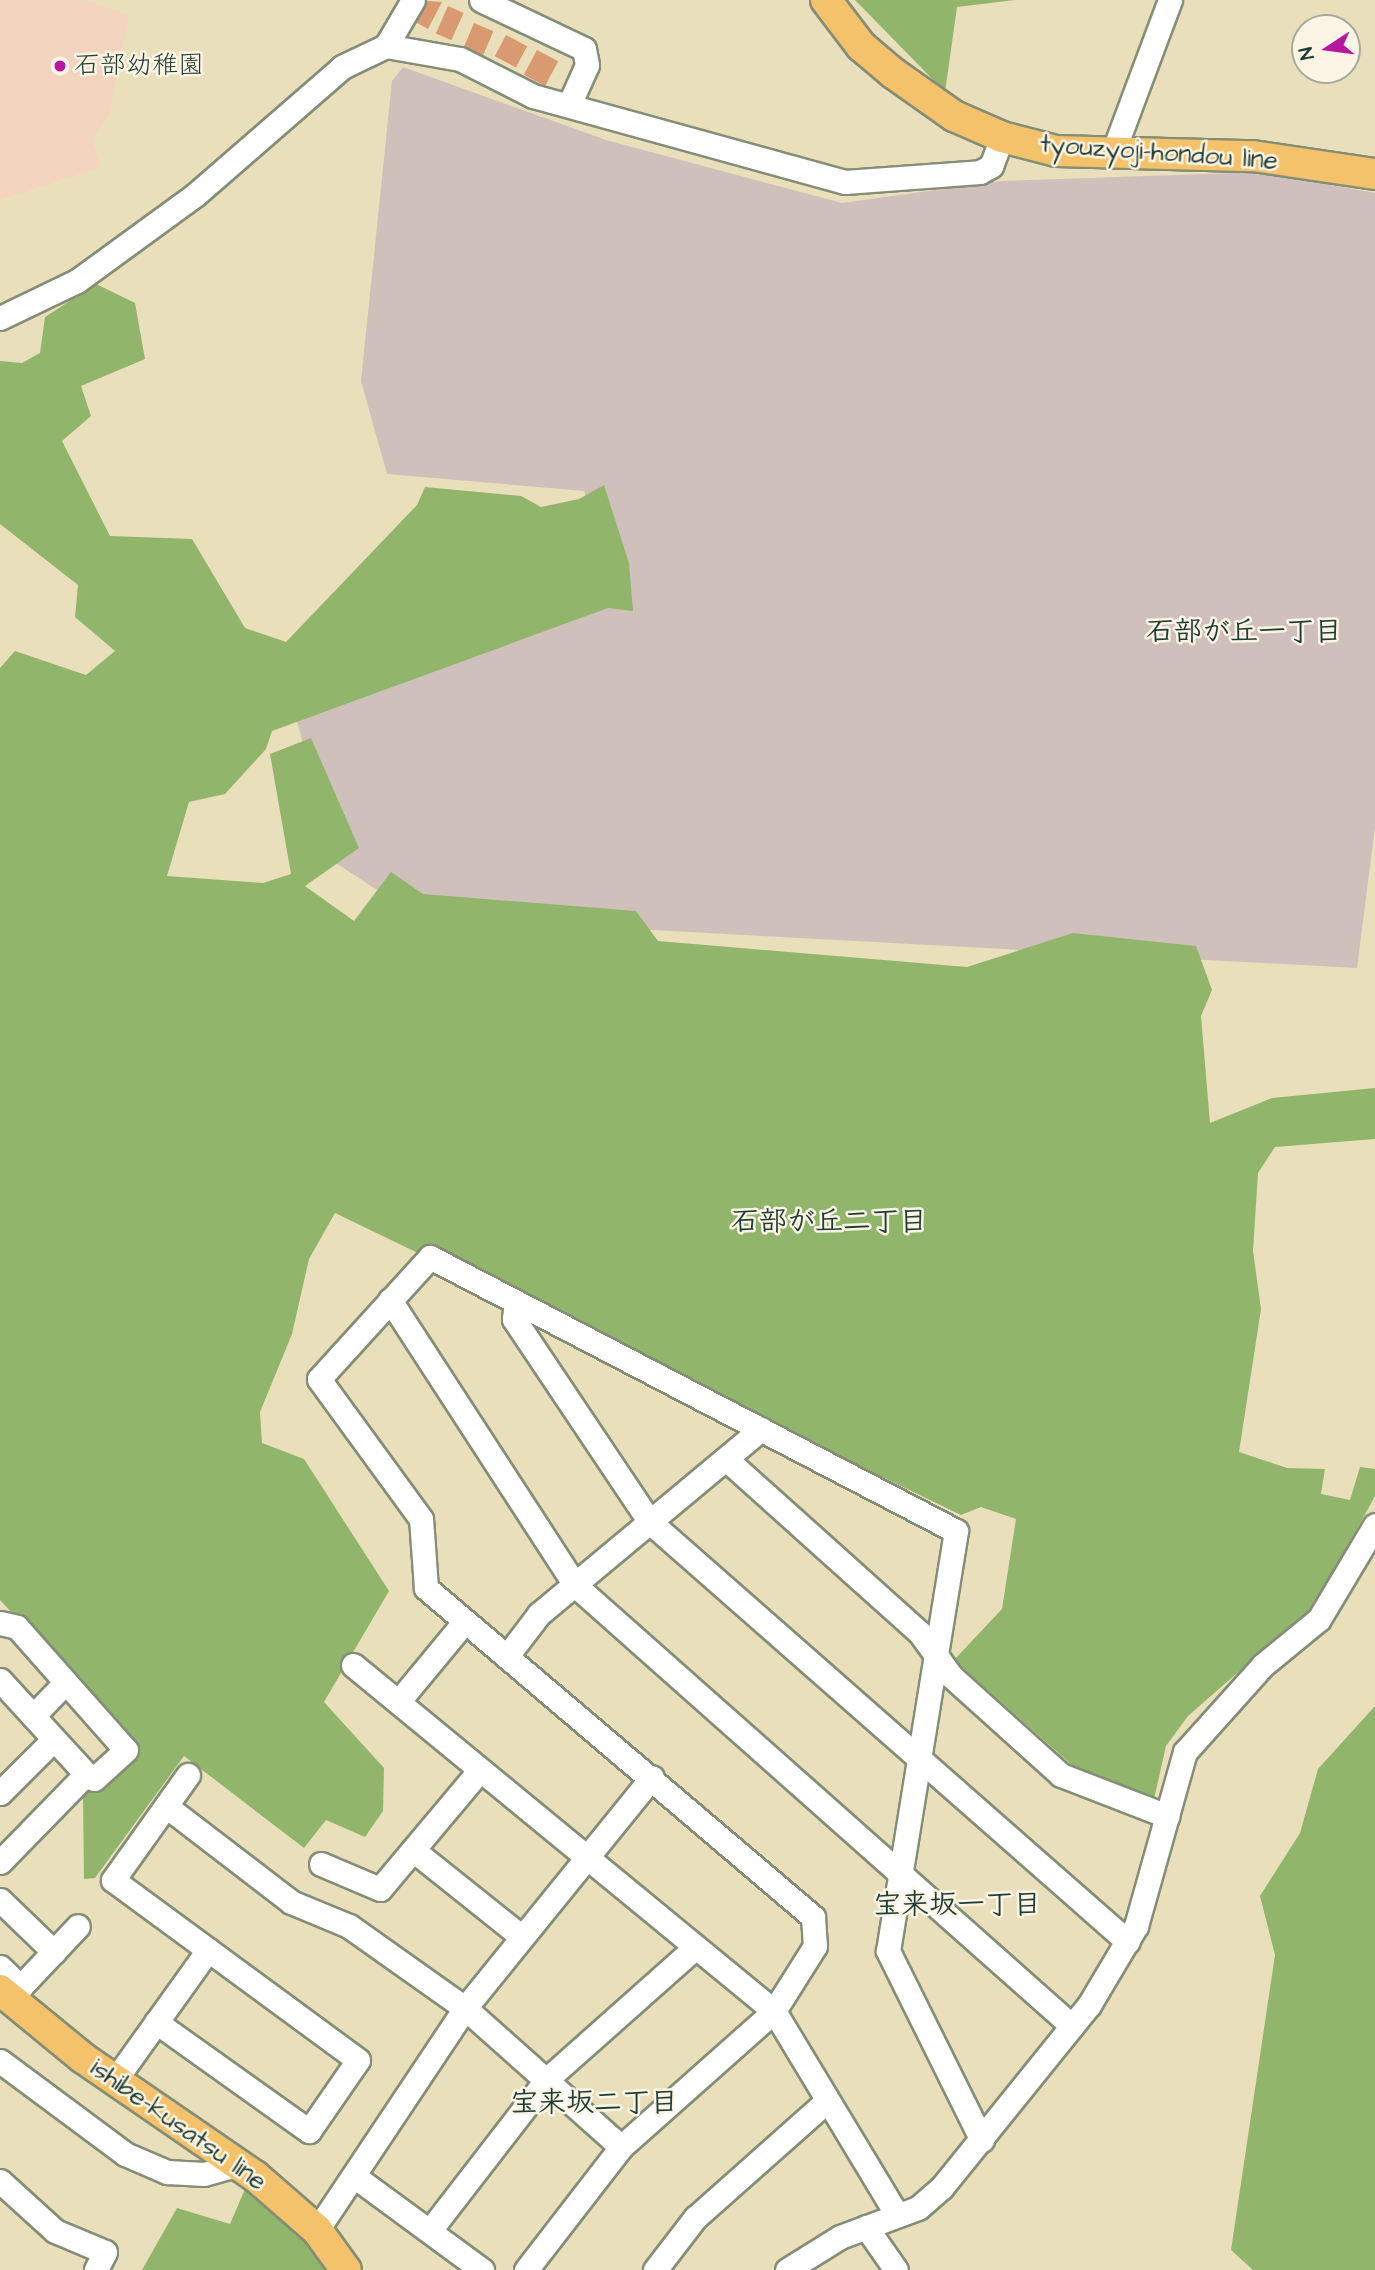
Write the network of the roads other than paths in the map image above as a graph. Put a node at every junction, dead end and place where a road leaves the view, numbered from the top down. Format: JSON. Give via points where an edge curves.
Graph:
{"nodes":[{"id":1,"x":413,"y":0,"type":"edge"},
{"id":2,"x":481,"y":0,"type":"edge"},
{"id":3,"x":826,"y":0,"type":"edge"},
{"id":4,"x":1170,"y":0,"type":"edge"},
{"id":5,"x":386,"y":46,"type":"junction"},
{"id":6,"x":569,"y":105,"type":"junction"},
{"id":7,"x":1002,"y":137,"type":"junction"},
{"id":8,"x":1112,"y":155,"type":"junction"},
{"id":9,"x":1375,"y":174,"type":"edge"},
{"id":10,"x":0,"y":318,"type":"edge"},
{"id":11,"x":390,"y":1300,"type":"junction"},
{"id":12,"x":516,"y":1302,"type":"junction"},
{"id":13,"x":761,"y":1429,"type":"junction"},
{"id":14,"x":726,"y":1459,"type":"junction"},
{"id":15,"x":650,"y":1522,"type":"junction"},
{"id":16,"x":1375,"y":1525,"type":"edge"},
{"id":17,"x":576,"y":1586,"type":"junction"},
{"id":18,"x":465,"y":1621,"type":"junction"},
{"id":19,"x":0,"y":1623,"type":"edge"},
{"id":20,"x":936,"y":1655,"type":"junction"},
{"id":21,"x":507,"y":1656,"type":"junction"},
{"id":22,"x":353,"y":1665,"type":"dead end"},
{"id":23,"x":0,"y":1681,"type":"edge"},
{"id":24,"x":66,"y":1682,"type":"junction"},
{"id":25,"x":398,"y":1702,"type":"junction"},
{"id":26,"x":33,"y":1716,"type":"junction"},
{"id":27,"x":54,"y":1739,"type":"junction"},
{"id":28,"x":919,"y":1759,"type":"junction"},
{"id":29,"x":480,"y":1770,"type":"junction"},
{"id":30,"x":86,"y":1774,"type":"junction"},
{"id":31,"x":188,"y":1776,"type":"dead end"},
{"id":32,"x":652,"y":1776,"type":"junction"},
{"id":33,"x":0,"y":1793,"type":"edge"},
{"id":34,"x":166,"y":1806,"type":"junction"},
{"id":35,"x":1167,"y":1816,"type":"junction"},
{"id":36,"x":5,"y":1846,"type":"edge"},
{"id":37,"x":413,"y":1850,"type":"junction"},
{"id":38,"x":587,"y":1857,"type":"junction"},
{"id":39,"x":321,"y":1864,"type":"dead end"},
{"id":40,"x":900,"y":1873,"type":"junction"},
{"id":41,"x":0,"y":1900,"type":"edge"},
{"id":42,"x":78,"y":1926,"type":"dead end"},
{"id":43,"x":522,"y":1937,"type":"junction"},
{"id":44,"x":1128,"y":1942,"type":"junction"},
{"id":45,"x":696,"y":1947,"type":"junction"},
{"id":46,"x":208,"y":1950,"type":"junction"},
{"id":47,"x":54,"y":1952,"type":"junction"},
{"id":48,"x":0,"y":1968,"type":"edge"},
{"id":49,"x":10,"y":1992,"type":"edge"},
{"id":50,"x":465,"y":2008,"type":"junction"},
{"id":51,"x":774,"y":2011,"type":"junction"},
{"id":52,"x":156,"y":2022,"type":"junction"},
{"id":53,"x":1072,"y":2026,"type":"junction"},
{"id":54,"x":0,"y":2061,"type":"edge"},
{"id":55,"x":115,"y":2080,"type":"junction"},
{"id":56,"x":546,"y":2080,"type":"junction"},
{"id":57,"x":827,"y":2101,"type":"junction"},
{"id":58,"x":982,"y":2140,"type":"junction"},
{"id":59,"x":621,"y":2147,"type":"junction"},
{"id":60,"x":239,"y":2164,"type":"junction"},
{"id":61,"x":354,"y":2176,"type":"junction"},
{"id":62,"x":0,"y":2180,"type":"edge"},
{"id":63,"x":897,"y":2216,"type":"junction"},
{"id":64,"x":866,"y":2227,"type":"junction"},
{"id":65,"x":431,"y":2229,"type":"junction"},
{"id":66,"x":317,"y":2230,"type":"junction"},
{"id":67,"x":96,"y":2270,"type":"edge"},
{"id":68,"x":346,"y":2270,"type":"edge"},
{"id":69,"x":482,"y":2270,"type":"edge"},
{"id":70,"x":526,"y":2270,"type":"edge"},
{"id":71,"x":655,"y":2270,"type":"edge"},
{"id":72,"x":787,"y":2270,"type":"edge"},
{"id":73,"x":896,"y":2270,"type":"edge"}],
"edges":[{"from":1,"to":5,"type":"street"},
{"from":2,"to":6,"type":"street","via":[[584,49],[587,65]]},
{"from":3,"to":7,"type":"main road","name":"tyouzyoji-hondou line","via":[[893,73],[954,116]]},
{"from":4,"to":8,"type":"street"},
{"from":5,"to":6,"type":"street","via":[[460,59],[533,96]]},
{"from":5,"to":10,"type":"street","via":[[342,67],[195,195],[77,281]]},
{"from":6,"to":7,"type":"street","via":[[845,182],[980,172],[990,166]]},
{"from":7,"to":8,"type":"main road","name":"tyouzyoji-hondou line","via":[[1056,151]]},
{"from":8,"to":9,"type":"main road","name":"tyouzyoji-hondou line","via":[[1253,156]]},
{"from":11,"to":12,"type":"street","via":[[430,1257]]},
{"from":11,"to":17,"type":"street"},
{"from":11,"to":18,"type":"street","via":[[319,1379],[421,1519],[426,1588]]},
{"from":12,"to":13,"type":"street"},
{"from":12,"to":15,"type":"street","via":[[514,1319]]},
{"from":13,"to":14,"type":"street"},
{"from":13,"to":20,"type":"street","via":[[956,1531]]},
{"from":14,"to":15,"type":"street"},
{"from":14,"to":20,"type":"street","via":[[920,1633]]},
{"from":15,"to":17,"type":"street"},
{"from":15,"to":28,"type":"street"},
{"from":16,"to":35,"type":"street","via":[[1319,1619],[1207,1722],[1185,1752]]},
{"from":17,"to":21,"type":"street","via":[[539,1614]]},
{"from":17,"to":40,"type":"street"},
{"from":18,"to":21,"type":"street"},
{"from":18,"to":25,"type":"street"},
{"from":19,"to":24,"type":"street","via":[[17,1627]]},
{"from":20,"to":28,"type":"street"},
{"from":20,"to":35,"type":"street","via":[[1061,1775]]},
{"from":21,"to":32,"type":"street"},
{"from":22,"to":25,"type":"street"},
{"from":23,"to":26,"type":"street"},
{"from":24,"to":26,"type":"street"},
{"from":24,"to":30,"type":"street","via":[[126,1751],[94,1779]]},
{"from":25,"to":29,"type":"street"},
{"from":26,"to":27,"type":"street"},
{"from":27,"to":30,"type":"street"},
{"from":27,"to":33,"type":"street"},
{"from":28,"to":40,"type":"street"},
{"from":28,"to":44,"type":"street"},
{"from":29,"to":37,"type":"street"},
{"from":29,"to":38,"type":"street"},
{"from":30,"to":36,"type":"street"},
{"from":31,"to":34,"type":"street"},
{"from":32,"to":38,"type":"street"},
{"from":32,"to":51,"type":"street","via":[[813,1917],[815,1946]]},
{"from":34,"to":46,"type":"street","via":[[113,1880]]},
{"from":34,"to":50,"type":"street","via":[[291,1902],[349,1926]]},
{"from":35,"to":44,"type":"street"},
{"from":37,"to":39,"type":"street","via":[[380,1889]]},
{"from":37,"to":43,"type":"street"},
{"from":38,"to":43,"type":"street"},
{"from":38,"to":45,"type":"street"},
{"from":40,"to":53,"type":"street"},
{"from":40,"to":58,"type":"street","via":[[888,1951]]},
{"from":41,"to":47,"type":"street"},
{"from":42,"to":47,"type":"street"},
{"from":43,"to":50,"type":"street"},
{"from":44,"to":53,"type":"street"},
{"from":45,"to":51,"type":"street"},
{"from":45,"to":56,"type":"street"},
{"from":46,"to":52,"type":"street"},
{"from":46,"to":52,"type":"street","via":[[358,2060],[309,2131]]},
{"from":47,"to":49,"type":"street"},
{"from":48,"to":49,"type":"street"},
{"from":49,"to":55,"type":"main road","name":"ishibe-kusatsu line"},
{"from":50,"to":56,"type":"street"},
{"from":50,"to":61,"type":"street"},
{"from":51,"to":57,"type":"street"},
{"from":51,"to":59,"type":"street"},
{"from":52,"to":55,"type":"street"},
{"from":53,"to":58,"type":"street"},
{"from":54,"to":60,"type":"street","via":[[125,2154],[167,2172],[204,2174]]},
{"from":55,"to":60,"type":"main road","name":"ishibe-kusatsu line"},
{"from":56,"to":59,"type":"street"},
{"from":56,"to":65,"type":"street"},
{"from":57,"to":63,"type":"street"},
{"from":57,"to":71,"type":"street","via":[[695,2218]]},
{"from":58,"to":63,"type":"street","via":[[942,2187]]},
{"from":59,"to":70,"type":"street"},
{"from":60,"to":66,"type":"main road","name":"ishibe-kusatsu line"},
{"from":61,"to":65,"type":"street"},
{"from":61,"to":66,"type":"street"},
{"from":62,"to":67,"type":"street","via":[[55,2231],[105,2252]]},
{"from":63,"to":64,"type":"street"},
{"from":64,"to":72,"type":"street"},
{"from":64,"to":73,"type":"street"},
{"from":65,"to":69,"type":"street"},
{"from":66,"to":68,"type":"main road","name":"ishibe-kusatsu line"}]}
